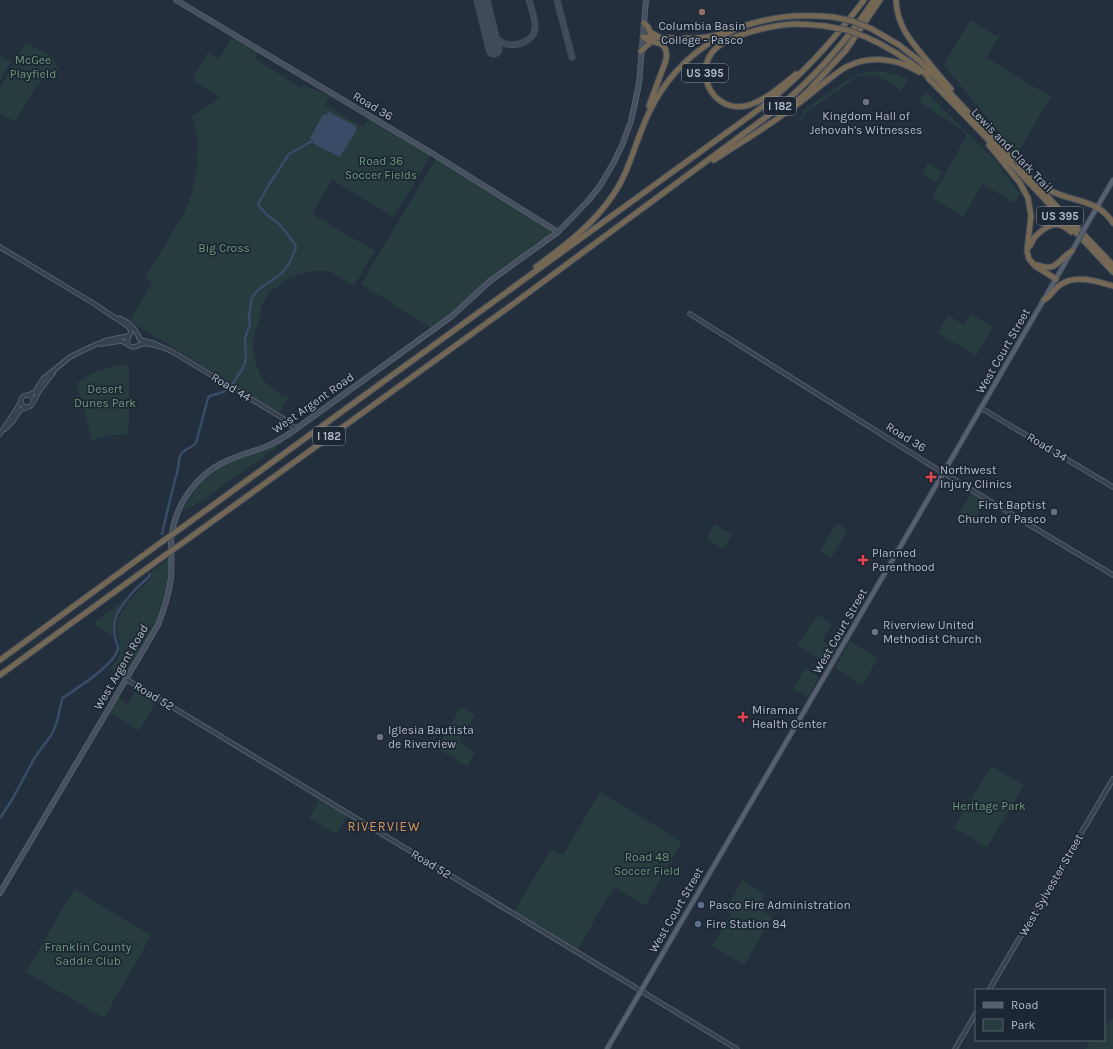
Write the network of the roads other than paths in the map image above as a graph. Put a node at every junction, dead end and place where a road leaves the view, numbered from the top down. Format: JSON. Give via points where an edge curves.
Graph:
{"nodes":[{"id":1,"x":176,"y":0,"type":"edge"},
{"id":2,"x":646,"y":0,"type":"edge"},
{"id":3,"x":864,"y":0,"type":"edge"},
{"id":4,"x":874,"y":0,"type":"edge"},
{"id":5,"x":880,"y":0,"type":"edge"},
{"id":6,"x":896,"y":0,"type":"edge"},
{"id":7,"x":644,"y":23,"type":"junction"},
{"id":8,"x":740,"y":27,"type":"junction"},
{"id":9,"x":643,"y":37,"type":"junction"},
{"id":10,"x":660,"y":37,"type":"junction"},
{"id":11,"x":652,"y":42,"type":"junction"},
{"id":12,"x":642,"y":51,"type":"junction"},
{"id":13,"x":815,"y":60,"type":"junction"},
{"id":14,"x":928,"y":78,"type":"junction"},
{"id":15,"x":778,"y":118,"type":"junction"},
{"id":16,"x":977,"y":121,"type":"junction"},
{"id":17,"x":642,"y":128,"type":"junction"},
{"id":18,"x":985,"y":138,"type":"junction"},
{"id":19,"x":1010,"y":157,"type":"junction"},
{"id":20,"x":1113,"y":180,"type":"edge"},
{"id":21,"x":666,"y":191,"type":"junction"},
{"id":22,"x":1097,"y":208,"type":"junction"},
{"id":23,"x":1113,"y":223,"type":"edge"},
{"id":24,"x":558,"y":232,"type":"junction"},
{"id":25,"x":1078,"y":236,"type":"junction"},
{"id":26,"x":0,"y":247,"type":"edge"},
{"id":27,"x":1072,"y":250,"type":"junction"},
{"id":28,"x":1113,"y":265,"type":"edge"},
{"id":29,"x":1113,"y":272,"type":"edge"},
{"id":30,"x":1056,"y":279,"type":"junction"},
{"id":31,"x":1113,"y":286,"type":"edge"},
{"id":32,"x":1044,"y":300,"type":"junction"},
{"id":33,"x":690,"y":314,"type":"dead end"},
{"id":34,"x":112,"y":315,"type":"junction"},
{"id":35,"x":473,"y":317,"type":"junction"},
{"id":36,"x":129,"y":336,"type":"junction"},
{"id":37,"x":139,"y":337,"type":"junction"},
{"id":38,"x":98,"y":344,"type":"junction"},
{"id":39,"x":128,"y":344,"type":"junction"},
{"id":40,"x":138,"y":345,"type":"junction"},
{"id":41,"x":164,"y":348,"type":"junction"},
{"id":42,"x":57,"y":367,"type":"junction"},
{"id":43,"x":29,"y":395,"type":"junction"},
{"id":44,"x":21,"y":401,"type":"junction"},
{"id":45,"x":34,"y":401,"type":"junction"},
{"id":46,"x":26,"y":408,"type":"junction"},
{"id":47,"x":981,"y":408,"type":"junction"},
{"id":48,"x":296,"y":429,"type":"junction"},
{"id":49,"x":1,"y":432,"type":"edge"},
{"id":50,"x":944,"y":473,"type":"junction"},
{"id":51,"x":1113,"y":487,"type":"edge"},
{"id":52,"x":1113,"y":575,"type":"edge"},
{"id":53,"x":0,"y":660,"type":"edge"},
{"id":54,"x":0,"y":675,"type":"edge"},
{"id":55,"x":126,"y":679,"type":"junction"},
{"id":56,"x":1113,"y":779,"type":"edge"},
{"id":57,"x":0,"y":893,"type":"edge"},
{"id":58,"x":990,"y":989,"type":"edge"},
{"id":59,"x":641,"y":991,"type":"junction"},
{"id":60,"x":975,"y":1015,"type":"edge"},
{"id":61,"x":607,"y":1049,"type":"edge"},
{"id":62,"x":737,"y":1049,"type":"edge"},
{"id":63,"x":955,"y":1049,"type":"edge"}],
"edges":[{"from":1,"to":24,"type":"main road","name":"Road 36","via":[[436,155]]},
{"from":2,"to":7,"type":"main road","name":"West Argent Road"},
{"from":3,"to":13,"type":"highway","number":"I 182"},
{"from":4,"to":21,"type":"highway","number":"I 182","via":[[843,42],[795,94]]},
{"from":5,"to":15,"type":"highway","via":[[846,50],[809,90]]},
{"from":6,"to":16,"type":"highway","number":"US 395","via":[[898,16],[907,36]]},
{"from":7,"to":9,"type":"main road","name":"West Argent Road"},
{"from":7,"to":10,"type":"highway","via":[[650,32]]},
{"from":8,"to":10,"type":"highway","via":[[701,38]]},
{"from":8,"to":16,"type":"highway","bridge":true,"via":[[783,16],[809,15],[852,21],[892,40],[913,56]]},
{"from":8,"to":17,"type":"highway","via":[[716,39],[688,59],[665,85]]},
{"from":9,"to":10,"type":"highway"},
{"from":9,"to":11,"type":"highway"},
{"from":9,"to":12,"type":"main road","name":"West Argent Road"},
{"from":11,"to":12,"type":"highway"},
{"from":11,"to":17,"type":"highway","via":[[658,42],[663,46],[666,56]]},
{"from":12,"to":24,"type":"main road","name":"West Argent Road","via":[[636,104],[618,156],[594,194]]},
{"from":13,"to":14,"type":"highway","number":"US 395","bridge":true,"via":[[757,102],[743,106],[729,105],[719,100],[706,82],[706,62],[718,46],[761,29],[793,24],[825,26],[866,37],[904,57]]},
{"from":13,"to":35,"type":"highway","number":"I 182","via":[[762,107]]},
{"from":14,"to":15,"type":"highway","via":[[896,62],[860,62],[838,72]]},
{"from":14,"to":18,"type":"highway","name":"Lewis and Clark Trail","number":"US 395"},
{"from":15,"to":21,"type":"highway"},
{"from":16,"to":19,"type":"highway","name":"Lewis and Clark Trail","number":"US 395"},
{"from":17,"to":35,"type":"highway","via":[[622,181],[597,216],[572,239],[477,311]]},
{"from":18,"to":25,"type":"highway","name":"Lewis and Clark Trail","number":"US 395","via":[[1008,159]]},
{"from":18,"to":30,"type":"highway","via":[[1020,183],[1028,198],[1031,216],[1027,251],[1029,260]]},
{"from":19,"to":22,"type":"highway","via":[[1047,189]]},
{"from":19,"to":28,"type":"highway","name":"Lewis and Clark Trail","number":"US 395"},
{"from":20,"to":22,"type":"main road","name":"West Court Street"},
{"from":21,"to":54,"type":"highway","number":"I 182","bridge":true},
{"from":22,"to":23,"type":"highway"},
{"from":22,"to":27,"type":"main road","name":"West Court Street","bridge":true},
{"from":24,"to":48,"type":"main road","name":"West Argent Road","via":[[494,279],[452,316]]},
{"from":25,"to":27,"type":"highway","via":[[1058,224],[1050,225],[1033,238],[1029,250],[1034,262],[1046,268],[1056,266]]},
{"from":25,"to":29,"type":"highway","name":"Lewis and Clark Trail","number":"US 395"},
{"from":26,"to":34,"type":"street","name":"Road 44"},
{"from":27,"to":30,"type":"main road","name":"West Court Street"},
{"from":30,"to":32,"type":"main road","name":"West Court Street"},
{"from":31,"to":32,"type":"highway","via":[[1085,280],[1070,280]]},
{"from":32,"to":47,"type":"main road","name":"West Court Street"},
{"from":33,"to":50,"type":"street","name":"Road 36"},
{"from":34,"to":36,"type":"street","name":"Road 44","via":[[130,328]]},
{"from":34,"to":37,"type":"street","name":"Road 44","via":[[130,324]]},
{"from":35,"to":53,"type":"highway","number":"I 182","bridge":true},
{"from":36,"to":37,"type":"street","via":[[134,334]]},
{"from":36,"to":38,"type":"street"},
{"from":36,"to":39,"type":"street"},
{"from":37,"to":40,"type":"street"},
{"from":37,"to":41,"type":"street","name":"Road 44"},
{"from":38,"to":39,"type":"street","via":[[121,341]]},
{"from":38,"to":42,"type":"street","via":[[70,357]]},
{"from":39,"to":40,"type":"street","via":[[132,347]]},
{"from":40,"to":41,"type":"street","name":"Road 44","via":[[147,344]]},
{"from":41,"to":48,"type":"street","name":"Road 44","via":[[231,386]]},
{"from":42,"to":43,"type":"street","via":[[41,382],[35,392]]},
{"from":42,"to":45,"type":"street"},
{"from":43,"to":44,"type":"street","via":[[24,396]]},
{"from":43,"to":45,"type":"street"},
{"from":44,"to":46,"type":"street"},
{"from":44,"to":49,"type":"street"},
{"from":45,"to":46,"type":"street"},
{"from":46,"to":49,"type":"street","via":[[20,410]]},
{"from":47,"to":50,"type":"main road","name":"West Court Street"},
{"from":47,"to":51,"type":"street","name":"Road 34"},
{"from":48,"to":55,"type":"main road","name":"West Argent Road","via":[[271,445],[221,463],[205,474],[190,491],[179,509],[173,530],[171,578],[164,609]]},
{"from":50,"to":52,"type":"street","name":"Road 36"},
{"from":50,"to":59,"type":"main road","name":"West Court Street"},
{"from":55,"to":57,"type":"main road","name":"West Argent Road"},
{"from":55,"to":59,"type":"street","name":"Road 52"},
{"from":56,"to":58,"type":"street","name":"West Sylvester Street"},
{"from":59,"to":61,"type":"main road","name":"West Court Street"},
{"from":59,"to":62,"type":"street","name":"Road 52"},
{"from":60,"to":63,"type":"street"}]}
